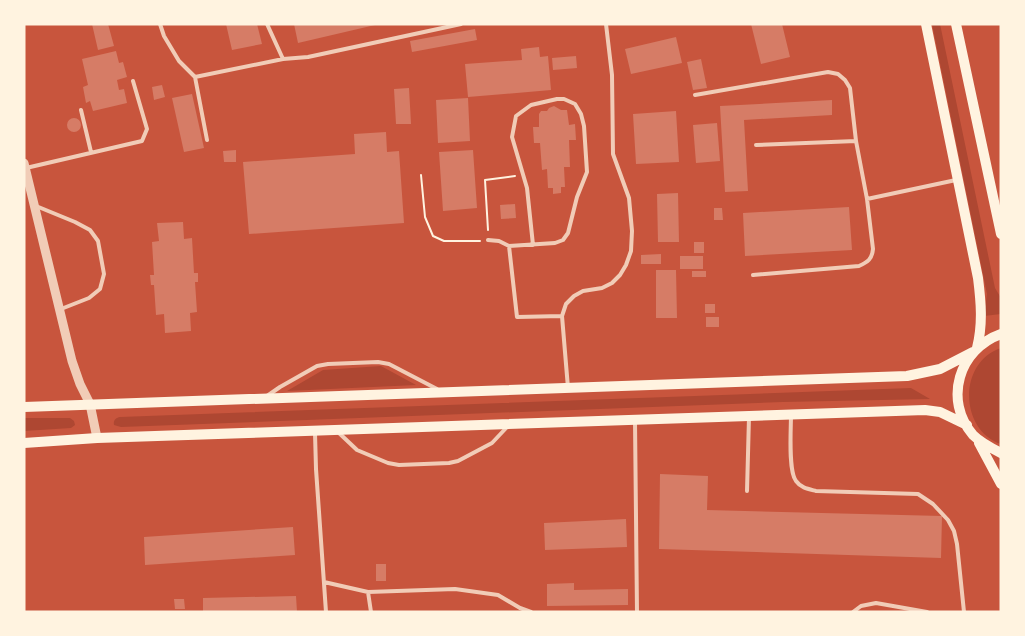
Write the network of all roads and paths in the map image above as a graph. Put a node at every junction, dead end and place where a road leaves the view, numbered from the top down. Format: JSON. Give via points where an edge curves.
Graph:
{"nodes":[{"id":1,"x":160,"y":24,"type":"edge"},
{"id":2,"x":267,"y":24,"type":"edge"},
{"id":3,"x":461,"y":24,"type":"edge"},
{"id":4,"x":606,"y":24,"type":"edge"},
{"id":5,"x":926,"y":24,"type":"edge"},
{"id":6,"x":956,"y":24,"type":"edge"},
{"id":7,"x":283,"y":59,"type":"junction"},
{"id":8,"x":195,"y":77,"type":"junction"},
{"id":9,"x":133,"y":81,"type":"dead end"},
{"id":10,"x":695,"y":95,"type":"dead end"},
{"id":11,"x":81,"y":110,"type":"dead end"},
{"id":12,"x":207,"y":140,"type":"dead end"},
{"id":13,"x":856,"y":141,"type":"junction"},
{"id":14,"x":756,"y":145,"type":"dead end"},
{"id":15,"x":91,"y":152,"type":"junction"},
{"id":16,"x":25,"y":166,"type":"edge"},
{"id":17,"x":421,"y":175,"type":"dead end"},
{"id":18,"x":524,"y":176,"type":"junction"},
{"id":19,"x":958,"y":179,"type":"junction"},
{"id":20,"x":867,"y":199,"type":"junction"},
{"id":21,"x":34,"y":206,"type":"junction"},
{"id":22,"x":1001,"y":234,"type":"edge"},
{"id":23,"x":488,"y":240,"type":"junction"},
{"id":24,"x":533,"y":245,"type":"junction"},
{"id":25,"x":509,"y":246,"type":"junction"},
{"id":26,"x":753,"y":275,"type":"dead end"},
{"id":27,"x":60,"y":310,"type":"junction"},
{"id":28,"x":562,"y":316,"type":"junction"},
{"id":29,"x":1001,"y":334,"type":"edge"},
{"id":30,"x":975,"y":350,"type":"junction"},
{"id":31,"x":568,"y":388,"type":"junction"},
{"id":32,"x":443,"y":392,"type":"junction"},
{"id":33,"x":262,"y":399,"type":"junction"},
{"id":34,"x":90,"y":405,"type":"junction"},
{"id":35,"x":24,"y":407,"type":"edge"},
{"id":36,"x":791,"y":414,"type":"junction"},
{"id":37,"x":749,"y":416,"type":"junction"},
{"id":38,"x":635,"y":420,"type":"junction"},
{"id":39,"x":510,"y":424,"type":"junction"},
{"id":40,"x":967,"y":425,"type":"junction"},
{"id":41,"x":336,"y":430,"type":"junction"},
{"id":42,"x":315,"y":431,"type":"junction"},
{"id":43,"x":974,"y":435,"type":"junction"},
{"id":44,"x":98,"y":438,"type":"junction"},
{"id":45,"x":24,"y":443,"type":"edge"},
{"id":46,"x":1001,"y":453,"type":"edge"},
{"id":47,"x":1001,"y":484,"type":"edge"},
{"id":48,"x":747,"y":491,"type":"dead end"},
{"id":49,"x":324,"y":582,"type":"junction"},
{"id":50,"x":368,"y":592,"type":"junction"},
{"id":51,"x":326,"y":612,"type":"edge"},
{"id":52,"x":371,"y":612,"type":"edge"},
{"id":53,"x":531,"y":612,"type":"edge"},
{"id":54,"x":637,"y":612,"type":"edge"},
{"id":55,"x":853,"y":612,"type":"edge"},
{"id":56,"x":927,"y":612,"type":"edge"},
{"id":57,"x":964,"y":612,"type":"edge"}],
"edges":[{"from":1,"to":8,"type":"lane","via":[[178,61]]},
{"from":2,"to":7,"type":"lane"},
{"from":3,"to":7,"type":"lane"},
{"from":4,"to":28,"type":"lane","via":[[612,75],[613,154],[629,198],[631,251],[612,283],[574,296]]},
{"from":5,"to":19,"type":"main road"},
{"from":6,"to":22,"type":"main road"},
{"from":7,"to":8,"type":"lane"},
{"from":8,"to":12,"type":"lane"},
{"from":9,"to":15,"type":"lane","via":[[147,129],[142,141]]},
{"from":10,"to":13,"type":"lane","via":[[828,72],[838,74],[850,88]]},
{"from":11,"to":15,"type":"lane"},
{"from":13,"to":14,"type":"lane"},
{"from":13,"to":20,"type":"lane"},
{"from":15,"to":16,"type":"lane"},
{"from":16,"to":21,"type":"street"},
{"from":17,"to":23,"type":"path","via":[[425,217],[433,236],[444,241]]},
{"from":18,"to":23,"type":"path","via":[[484,180]]},
{"from":18,"to":24,"type":"lane"},
{"from":18,"to":24,"type":"lane","via":[[512,137],[516,116],[531,105],[557,99],[575,104],[584,126],[587,172],[563,240]]},
{"from":19,"to":20,"type":"lane"},
{"from":19,"to":30,"type":"main road","via":[[981,304]]},
{"from":20,"to":26,"type":"lane","via":[[873,249],[867,263]]},
{"from":21,"to":27,"type":"street"},
{"from":21,"to":27,"type":"lane","via":[[90,230],[98,241],[104,274],[100,289]]},
{"from":23,"to":25,"type":"lane","via":[[499,240]]},
{"from":24,"to":25,"type":"lane"},
{"from":25,"to":28,"type":"lane","via":[[517,317]]},
{"from":27,"to":34,"type":"street","via":[[72,361]]},
{"from":28,"to":31,"type":"lane"},
{"from":29,"to":30,"type":"main road"},
{"from":30,"to":31,"type":"main road","via":[[940,369],[907,376]]},
{"from":30,"to":40,"type":"main road","via":[[960,377],[958,393]]},
{"from":31,"to":32,"type":"main road"},
{"from":32,"to":33,"type":"main road"},
{"from":32,"to":33,"type":"lane","via":[[378,362],[317,366]]},
{"from":33,"to":34,"type":"main road"},
{"from":34,"to":35,"type":"main road"},
{"from":34,"to":44,"type":"street"},
{"from":36,"to":37,"type":"main road"},
{"from":36,"to":40,"type":"main road","via":[[925,410],[940,412]]},
{"from":36,"to":57,"type":"lane","via":[[791,462],[797,483],[816,491],[918,494],[948,519],[957,544]]},
{"from":37,"to":38,"type":"main road"},
{"from":37,"to":48,"type":"lane"},
{"from":38,"to":39,"type":"main road"},
{"from":38,"to":54,"type":"lane"},
{"from":39,"to":41,"type":"main road"},
{"from":39,"to":41,"type":"lane","via":[[492,443],[458,461],[399,465],[357,450]]},
{"from":40,"to":43,"type":"main road"},
{"from":41,"to":42,"type":"main road"},
{"from":42,"to":44,"type":"main road"},
{"from":42,"to":49,"type":"lane"},
{"from":43,"to":46,"type":"main road"},
{"from":43,"to":47,"type":"main road"},
{"from":44,"to":45,"type":"main road"},
{"from":49,"to":50,"type":"lane"},
{"from":49,"to":51,"type":"lane"},
{"from":50,"to":52,"type":"lane"},
{"from":50,"to":53,"type":"lane","via":[[455,589],[498,595]]},
{"from":55,"to":56,"type":"lane","via":[[876,603]]}]}
